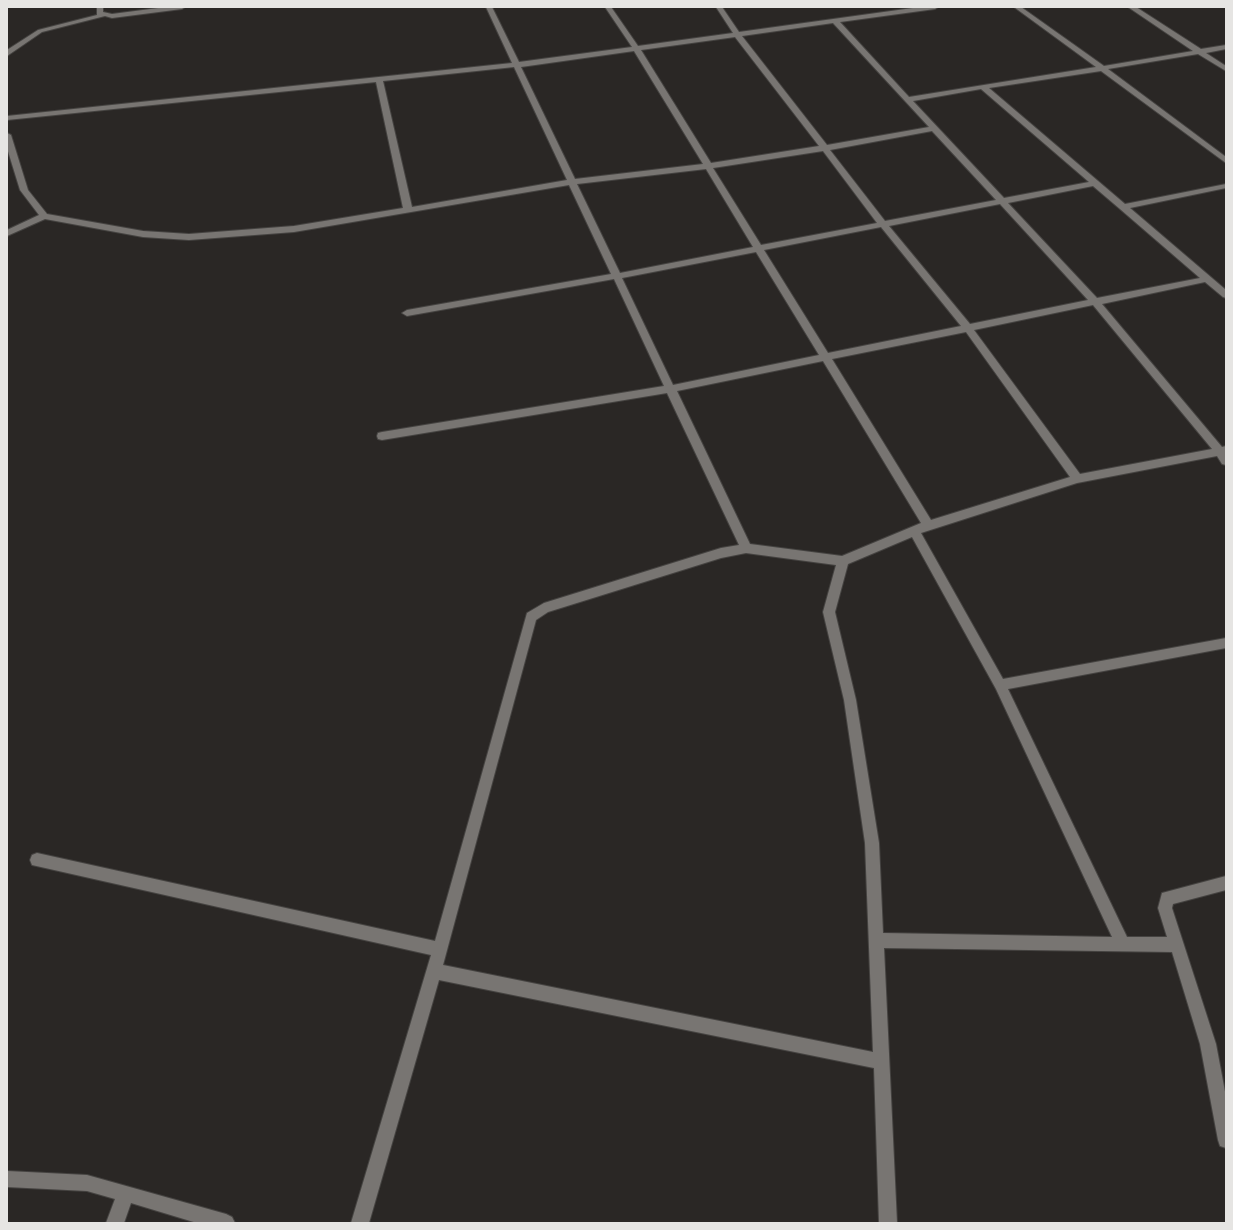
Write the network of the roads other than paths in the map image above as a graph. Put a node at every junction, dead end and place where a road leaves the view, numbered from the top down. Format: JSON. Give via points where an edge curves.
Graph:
{"nodes":[{"id":1,"x":100,"y":7,"type":"edge"},
{"id":2,"x":182,"y":7,"type":"edge"},
{"id":3,"x":489,"y":7,"type":"edge"},
{"id":4,"x":608,"y":7,"type":"edge"},
{"id":5,"x":719,"y":7,"type":"edge"},
{"id":6,"x":936,"y":7,"type":"edge"},
{"id":7,"x":1017,"y":7,"type":"edge"},
{"id":8,"x":1131,"y":7,"type":"edge"},
{"id":9,"x":103,"y":15,"type":"junction"},
{"id":10,"x":835,"y":21,"type":"junction"},
{"id":11,"x":737,"y":34,"type":"junction"},
{"id":12,"x":1226,"y":47,"type":"edge"},
{"id":13,"x":636,"y":48,"type":"junction"},
{"id":14,"x":1200,"y":52,"type":"junction"},
{"id":15,"x":7,"y":54,"type":"edge"},
{"id":16,"x":516,"y":65,"type":"junction"},
{"id":17,"x":1103,"y":68,"type":"junction"},
{"id":18,"x":1226,"y":69,"type":"edge"},
{"id":19,"x":379,"y":79,"type":"junction"},
{"id":20,"x":982,"y":87,"type":"junction"},
{"id":21,"x":908,"y":99,"type":"junction"},
{"id":22,"x":7,"y":118,"type":"edge"},
{"id":23,"x":935,"y":128,"type":"junction"},
{"id":24,"x":7,"y":135,"type":"edge"},
{"id":25,"x":825,"y":148,"type":"junction"},
{"id":26,"x":1226,"y":161,"type":"edge"},
{"id":27,"x":708,"y":166,"type":"junction"},
{"id":28,"x":572,"y":182,"type":"junction"},
{"id":29,"x":1095,"y":183,"type":"junction"},
{"id":30,"x":1226,"y":186,"type":"edge"},
{"id":31,"x":1002,"y":201,"type":"junction"},
{"id":32,"x":1123,"y":206,"type":"junction"},
{"id":33,"x":408,"y":209,"type":"junction"},
{"id":34,"x":44,"y":216,"type":"junction"},
{"id":35,"x":883,"y":224,"type":"junction"},
{"id":36,"x":7,"y":233,"type":"edge"},
{"id":37,"x":758,"y":248,"type":"junction"},
{"id":38,"x":617,"y":276,"type":"junction"},
{"id":39,"x":1207,"y":279,"type":"junction"},
{"id":40,"x":1226,"y":295,"type":"edge"},
{"id":41,"x":1095,"y":302,"type":"junction"},
{"id":42,"x":407,"y":313,"type":"dead end"},
{"id":43,"x":968,"y":328,"type":"junction"},
{"id":44,"x":826,"y":358,"type":"junction"},
{"id":45,"x":670,"y":389,"type":"junction"},
{"id":46,"x":382,"y":436,"type":"dead end"},
{"id":47,"x":1224,"y":454,"type":"edge"},
{"id":48,"x":1077,"y":479,"type":"junction"},
{"id":49,"x":928,"y":525,"type":"junction"},
{"id":50,"x":914,"y":531,"type":"junction"},
{"id":51,"x":746,"y":548,"type":"junction"},
{"id":52,"x":843,"y":561,"type":"junction"},
{"id":53,"x":1226,"y":643,"type":"edge"},
{"id":54,"x":1000,"y":685,"type":"junction"},
{"id":55,"x":37,"y":860,"type":"dead end"},
{"id":56,"x":1226,"y":883,"type":"edge"},
{"id":57,"x":876,"y":940,"type":"junction"},
{"id":58,"x":1123,"y":944,"type":"junction"},
{"id":59,"x":1177,"y":945,"type":"junction"},
{"id":60,"x":439,"y":949,"type":"junction"},
{"id":61,"x":434,"y":971,"type":"junction"},
{"id":62,"x":881,"y":1062,"type":"junction"},
{"id":63,"x":1226,"y":1140,"type":"edge"},
{"id":64,"x":7,"y":1179,"type":"edge"},
{"id":65,"x":126,"y":1192,"type":"junction"},
{"id":66,"x":115,"y":1223,"type":"edge"},
{"id":67,"x":226,"y":1223,"type":"edge"},
{"id":68,"x":360,"y":1223,"type":"edge"},
{"id":69,"x":888,"y":1223,"type":"edge"}],
"edges":[{"from":1,"to":9,"type":"street","via":[[99,13]]},
{"from":2,"to":9,"type":"street"},
{"from":3,"to":16,"type":"street"},
{"from":4,"to":13,"type":"street"},
{"from":5,"to":11,"type":"street"},
{"from":6,"to":10,"type":"street"},
{"from":7,"to":17,"type":"street"},
{"from":8,"to":14,"type":"street"},
{"from":9,"to":15,"type":"street","via":[[40,31]]},
{"from":10,"to":11,"type":"street"},
{"from":10,"to":21,"type":"street"},
{"from":11,"to":13,"type":"street"},
{"from":11,"to":25,"type":"street"},
{"from":12,"to":14,"type":"street"},
{"from":13,"to":16,"type":"street"},
{"from":13,"to":27,"type":"street"},
{"from":14,"to":17,"type":"street"},
{"from":14,"to":18,"type":"street"},
{"from":16,"to":19,"type":"street"},
{"from":16,"to":28,"type":"street"},
{"from":17,"to":20,"type":"street"},
{"from":17,"to":26,"type":"street"},
{"from":19,"to":22,"type":"street"},
{"from":19,"to":33,"type":"street"},
{"from":20,"to":21,"type":"street"},
{"from":20,"to":29,"type":"street"},
{"from":21,"to":23,"type":"street"},
{"from":23,"to":25,"type":"street"},
{"from":23,"to":31,"type":"street"},
{"from":24,"to":34,"type":"street","via":[[24,190]]},
{"from":25,"to":27,"type":"street"},
{"from":25,"to":35,"type":"street"},
{"from":27,"to":28,"type":"street"},
{"from":27,"to":37,"type":"street"},
{"from":28,"to":33,"type":"street"},
{"from":28,"to":38,"type":"street"},
{"from":29,"to":31,"type":"street"},
{"from":29,"to":32,"type":"street"},
{"from":30,"to":32,"type":"street"},
{"from":31,"to":35,"type":"street"},
{"from":31,"to":41,"type":"street"},
{"from":32,"to":39,"type":"street"},
{"from":33,"to":34,"type":"street","via":[[294,229],[189,237],[143,234]]},
{"from":34,"to":36,"type":"street"},
{"from":35,"to":37,"type":"street"},
{"from":35,"to":43,"type":"street"},
{"from":37,"to":38,"type":"street"},
{"from":37,"to":44,"type":"street"},
{"from":38,"to":42,"type":"street"},
{"from":38,"to":45,"type":"street"},
{"from":39,"to":40,"type":"street"},
{"from":39,"to":41,"type":"street"},
{"from":41,"to":43,"type":"street"},
{"from":41,"to":47,"type":"street"},
{"from":43,"to":44,"type":"street"},
{"from":43,"to":48,"type":"street"},
{"from":44,"to":45,"type":"street"},
{"from":44,"to":49,"type":"street"},
{"from":45,"to":46,"type":"street"},
{"from":45,"to":51,"type":"street"},
{"from":47,"to":48,"type":"street"},
{"from":48,"to":49,"type":"street"},
{"from":49,"to":50,"type":"street"},
{"from":50,"to":52,"type":"street"},
{"from":50,"to":54,"type":"street"},
{"from":51,"to":52,"type":"street"},
{"from":51,"to":60,"type":"street","via":[[721,553],[544,608],[531,617]]},
{"from":52,"to":57,"type":"street","via":[[829,612],[850,700],[872,843]]},
{"from":53,"to":54,"type":"street"},
{"from":54,"to":58,"type":"street"},
{"from":55,"to":60,"type":"street"},
{"from":56,"to":59,"type":"street","via":[[1167,898],[1165,908]]},
{"from":57,"to":58,"type":"street"},
{"from":57,"to":62,"type":"street"},
{"from":58,"to":59,"type":"street"},
{"from":59,"to":63,"type":"street","via":[[1208,1044]]},
{"from":60,"to":61,"type":"street"},
{"from":61,"to":62,"type":"street"},
{"from":61,"to":68,"type":"street"},
{"from":62,"to":69,"type":"street"},
{"from":64,"to":65,"type":"street","via":[[87,1183]]},
{"from":65,"to":66,"type":"street"},
{"from":65,"to":67,"type":"street"}]}
